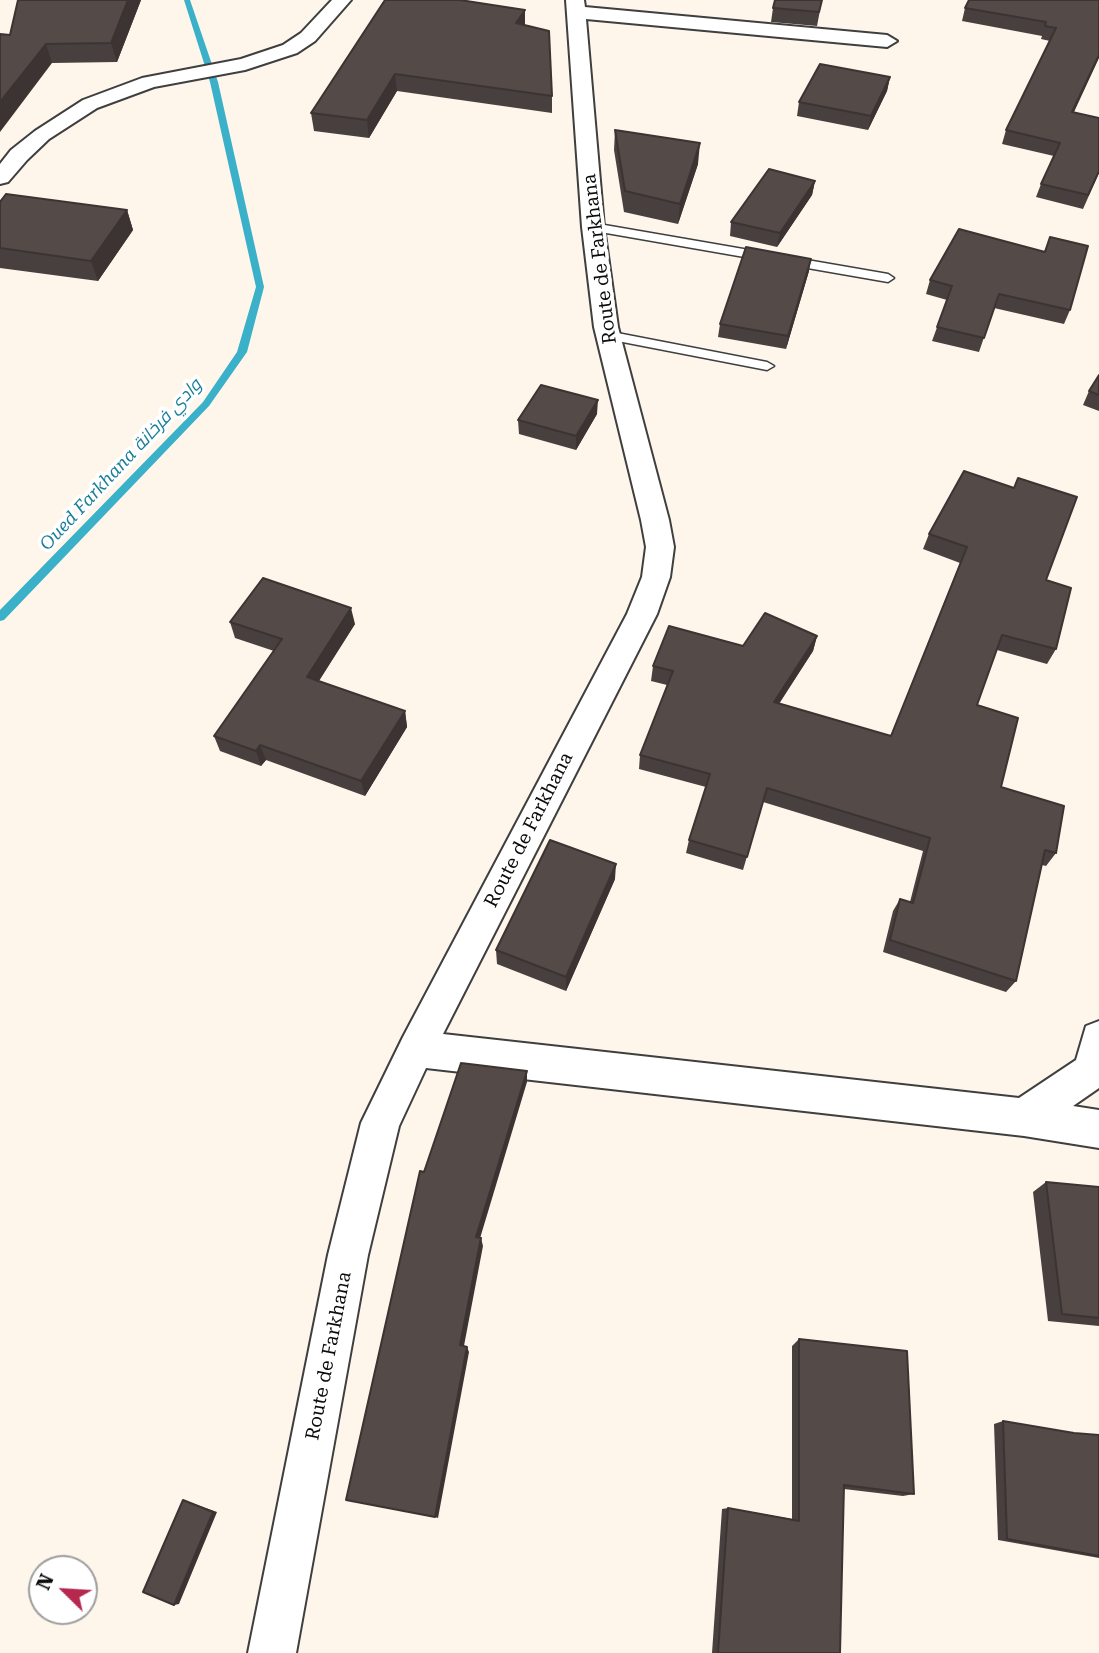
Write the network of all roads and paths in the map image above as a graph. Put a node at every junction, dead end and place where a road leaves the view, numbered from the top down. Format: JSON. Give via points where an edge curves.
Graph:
{"nodes":[{"id":1,"x":342,"y":0,"type":"edge"},
{"id":2,"x":576,"y":6,"type":"edge"},
{"id":3,"x":887,"y":41,"type":"dead end"},
{"id":4,"x":0,"y":177,"type":"edge"},
{"id":5,"x":593,"y":227,"type":"junction"},
{"id":6,"x":888,"y":278,"type":"dead end"},
{"id":7,"x":607,"y":335,"type":"junction"},
{"id":8,"x":767,"y":366,"type":"dead end"},
{"id":9,"x":1099,"y":1038,"type":"edge"},
{"id":10,"x":416,"y":1049,"type":"junction"},
{"id":11,"x":1024,"y":1117,"type":"junction"},
{"id":12,"x":1099,"y":1129,"type":"edge"},
{"id":13,"x":272,"y":1653,"type":"edge"}],
"edges":[{"from":1,"to":4,"type":"street","via":[[323,24],[290,49],[245,64],[149,82],[90,104],[42,135]]},
{"from":2,"to":3,"type":"street"},
{"from":2,"to":5,"type":"street","name":"Route de Farkhana"},
{"from":5,"to":6,"type":"lane"},
{"from":5,"to":7,"type":"street","name":"Route de Farkhana"},
{"from":7,"to":8,"type":"lane"},
{"from":7,"to":10,"type":"street","name":"Route de Farkhana","via":[[655,520],[660,547],[656,577],[642,614]]},
{"from":9,"to":11,"type":"street","via":[[1093,1070]]},
{"from":10,"to":11,"type":"street"},
{"from":10,"to":13,"type":"street","name":"Route de Farkhana","via":[[380,1124],[348,1255]]},
{"from":11,"to":12,"type":"street"}]}
